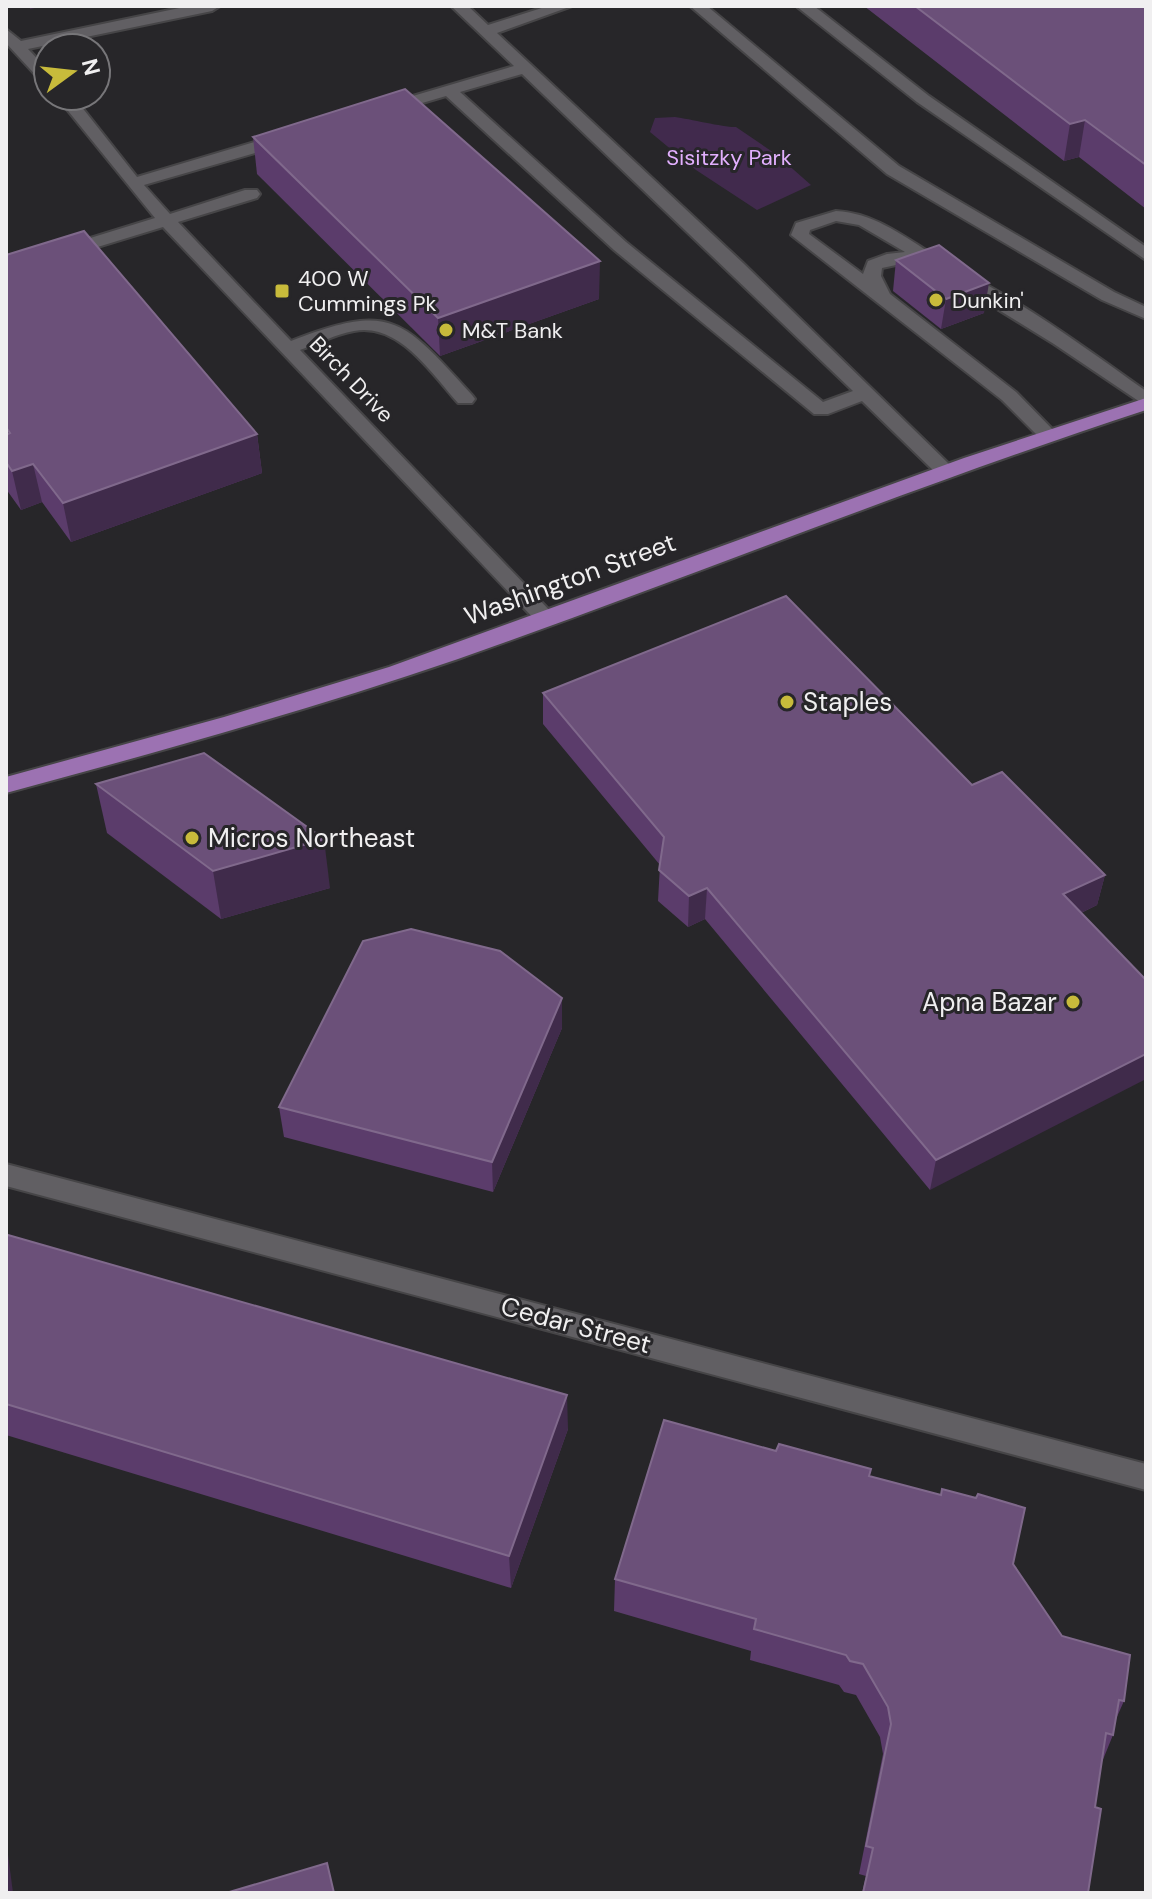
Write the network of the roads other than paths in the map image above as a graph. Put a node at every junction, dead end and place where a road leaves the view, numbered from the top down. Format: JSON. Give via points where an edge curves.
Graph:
{"nodes":[{"id":1,"x":212,"y":6,"type":"edge"},
{"id":2,"x":459,"y":6,"type":"edge"},
{"id":3,"x":564,"y":6,"type":"edge"},
{"id":4,"x":698,"y":6,"type":"edge"},
{"id":5,"x":804,"y":6,"type":"edge"},
{"id":6,"x":486,"y":31,"type":"junction"},
{"id":7,"x":12,"y":40,"type":"edge"},
{"id":8,"x":32,"y":62,"type":"edge"},
{"id":9,"x":525,"y":68,"type":"junction"},
{"id":10,"x":448,"y":90,"type":"junction"},
{"id":11,"x":77,"y":112,"type":"edge"},
{"id":12,"x":373,"y":112,"type":"edge"},
{"id":13,"x":299,"y":134,"type":"edge"},
{"id":14,"x":130,"y":178,"type":"junction"},
{"id":15,"x":251,"y":194,"type":"dead end"},
{"id":16,"x":167,"y":221,"type":"junction"},
{"id":17,"x":1146,"y":255,"type":"edge"},
{"id":18,"x":6,"y":270,"type":"edge"},
{"id":19,"x":977,"y":287,"type":"junction"},
{"id":20,"x":887,"y":300,"type":"junction"},
{"id":21,"x":1146,"y":314,"type":"edge"},
{"id":22,"x":289,"y":348,"type":"junction"},
{"id":23,"x":865,"y":393,"type":"junction"},
{"id":24,"x":465,"y":399,"type":"dead end"},
{"id":25,"x":1146,"y":402,"type":"edge"},
{"id":26,"x":1048,"y":435,"type":"junction"},
{"id":27,"x":944,"y":470,"type":"junction"},
{"id":28,"x":545,"y":618,"type":"junction"},
{"id":29,"x":6,"y":785,"type":"edge"},
{"id":30,"x":6,"y":1175,"type":"edge"},
{"id":31,"x":1146,"y":1477,"type":"edge"}],
"edges":[{"from":1,"to":7,"type":"street"},
{"from":2,"to":6,"type":"street"},
{"from":3,"to":6,"type":"street"},
{"from":4,"to":21,"type":"street","via":[[893,170]]},
{"from":5,"to":17,"type":"street","via":[[923,99]]},
{"from":6,"to":9,"type":"street"},
{"from":7,"to":8,"type":"street"},
{"from":9,"to":10,"type":"street"},
{"from":9,"to":23,"type":"street"},
{"from":10,"to":12,"type":"street"},
{"from":10,"to":23,"type":"street","via":[[620,246],[821,410]]},
{"from":11,"to":14,"type":"street","name":"Birch Drive"},
{"from":13,"to":14,"type":"street"},
{"from":14,"to":16,"type":"street","name":"Birch Drive"},
{"from":15,"to":16,"type":"street"},
{"from":16,"to":18,"type":"street"},
{"from":16,"to":22,"type":"street","name":"Birch Drive"},
{"from":19,"to":20,"type":"street","via":[[925,260],[895,258],[880,262],[871,272]]},
{"from":19,"to":20,"type":"street","via":[[852,216],[832,214],[802,227],[802,237]]},
{"from":19,"to":25,"type":"street"},
{"from":20,"to":26,"type":"street","via":[[1009,396]]},
{"from":22,"to":24,"type":"street","via":[[358,325],[386,325],[401,333]]},
{"from":22,"to":28,"type":"street","name":"Birch Drive"},
{"from":23,"to":27,"type":"street"},
{"from":25,"to":26,"type":"main road","name":"Washington Street"},
{"from":26,"to":27,"type":"main road","name":"Washington Street"},
{"from":27,"to":28,"type":"main road","name":"Washington Street"},
{"from":28,"to":29,"type":"main road","name":"Washington Street","via":[[354,685]]},
{"from":30,"to":31,"type":"street","name":"Cedar Street"}]}
